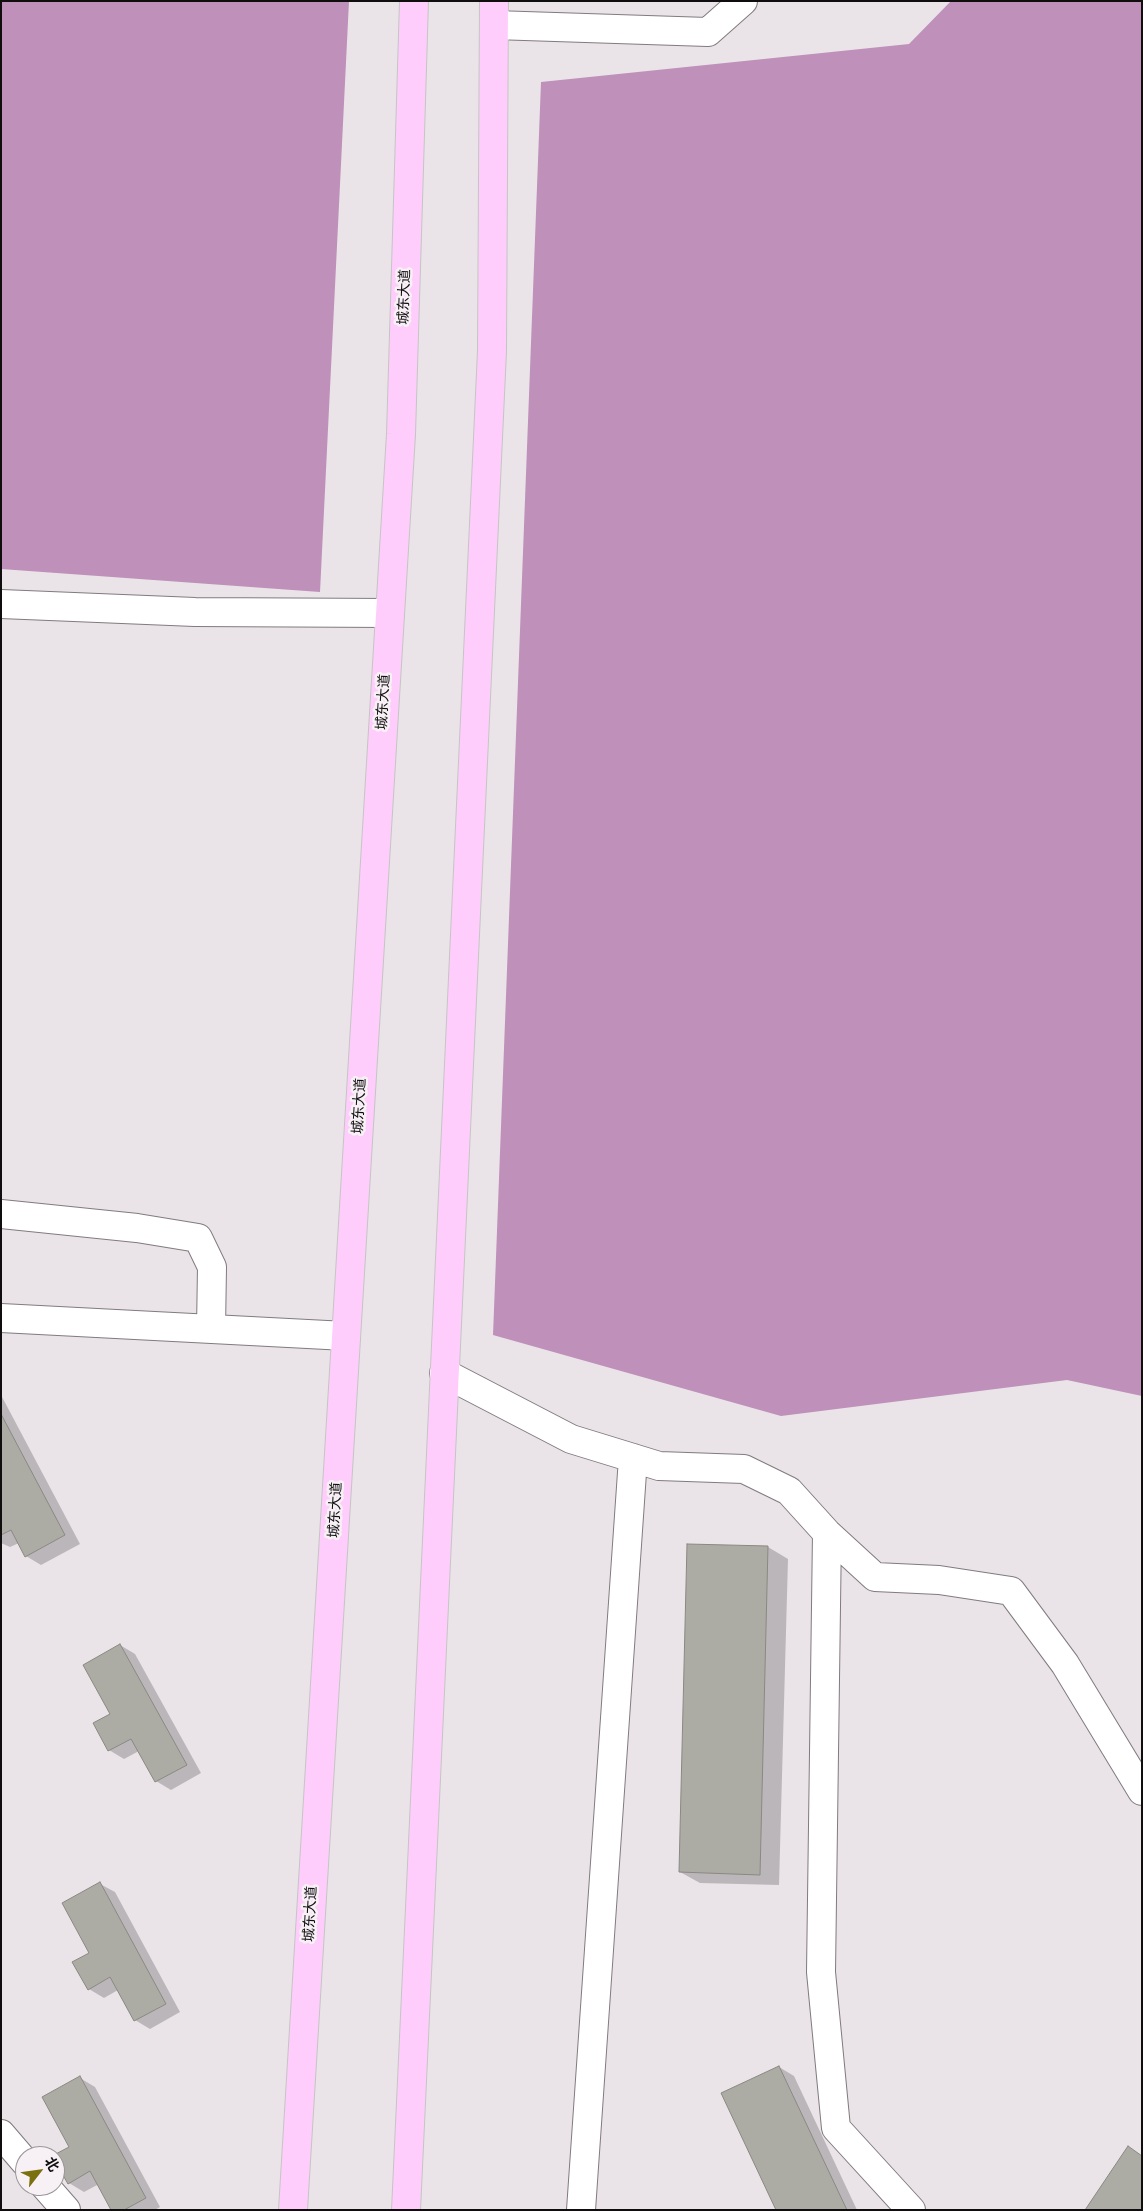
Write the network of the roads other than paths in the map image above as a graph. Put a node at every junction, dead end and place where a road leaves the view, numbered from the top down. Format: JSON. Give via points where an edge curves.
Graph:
{"nodes":[{"id":1,"x":414,"y":1,"type":"edge"},
{"id":2,"x":743,"y":1,"type":"edge"},
{"id":3,"x":494,"y":13,"type":"edge"},
{"id":4,"x":1,"y":604,"type":"edge"},
{"id":5,"x":390,"y":613,"type":"junction"},
{"id":6,"x":1,"y":1214,"type":"edge"},
{"id":7,"x":1,"y":1318,"type":"edge"},
{"id":8,"x":212,"y":1329,"type":"junction"},
{"id":9,"x":346,"y":1336,"type":"junction"},
{"id":10,"x":444,"y":1374,"type":"junction"},
{"id":11,"x":633,"y":1458,"type":"junction"},
{"id":12,"x":828,"y":1533,"type":"junction"},
{"id":13,"x":1142,"y":1792,"type":"edge"},
{"id":14,"x":1,"y":2134,"type":"edge"},
{"id":15,"x":15,"y":2150,"type":"edge"},
{"id":16,"x":54,"y":2196,"type":"edge"},
{"id":17,"x":66,"y":2210,"type":"edge"},
{"id":18,"x":293,"y":2210,"type":"edge"},
{"id":19,"x":406,"y":2210,"type":"edge"},
{"id":20,"x":581,"y":2210,"type":"edge"},
{"id":21,"x":910,"y":2210,"type":"edge"}],
"edges":[{"from":1,"to":5,"type":"main road","name":"城东大道","via":[[401,434]]},
{"from":2,"to":3,"type":"lane","via":[[708,32]]},
{"from":3,"to":10,"type":"main road","via":[[492,351]]},
{"from":4,"to":5,"type":"lane","via":[[194,612]]},
{"from":5,"to":9,"type":"main road","name":"城东大道"},
{"from":6,"to":8,"type":"lane","via":[[198,1238],[212,1267]]},
{"from":7,"to":8,"type":"lane"},
{"from":8,"to":9,"type":"lane"},
{"from":9,"to":18,"type":"main road","name":"城东大道"},
{"from":10,"to":11,"type":"lane","via":[[571,1439]]},
{"from":10,"to":19,"type":"main road"},
{"from":11,"to":12,"type":"lane","via":[[659,1466],[744,1469],[790,1491]]},
{"from":11,"to":20,"type":"lane"},
{"from":12,"to":13,"type":"lane","via":[[875,1577],[939,1580],[1011,1592],[1065,1664]]},
{"from":12,"to":21,"type":"lane","via":[[820,1972],[836,2128]]},
{"from":14,"to":15,"type":"lane"},
{"from":16,"to":17,"type":"lane"}]}
